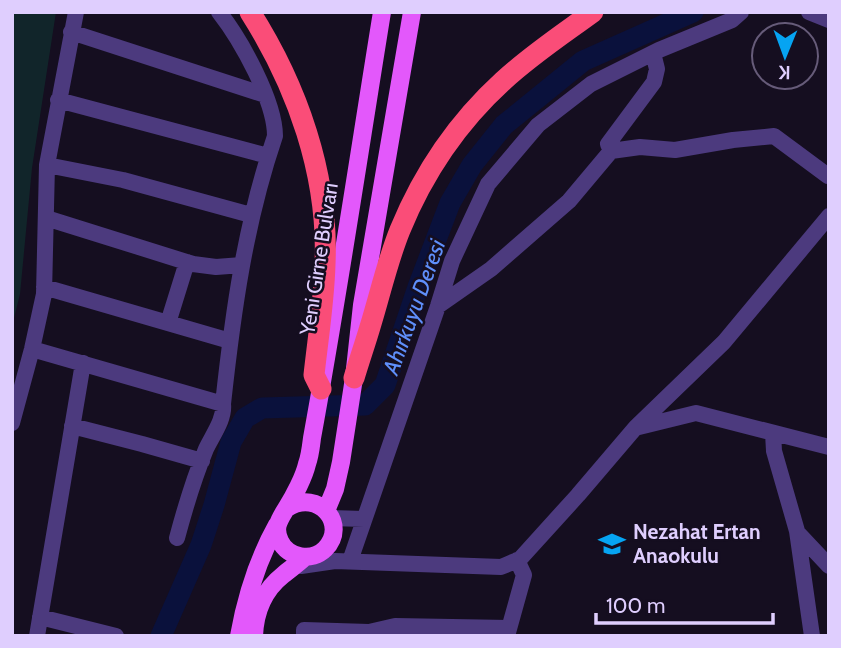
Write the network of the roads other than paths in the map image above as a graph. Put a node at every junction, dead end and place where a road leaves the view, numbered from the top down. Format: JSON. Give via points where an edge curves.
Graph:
{"nodes":[{"id":1,"x":76,"y":12,"type":"edge"},
{"id":2,"x":219,"y":12,"type":"edge"},
{"id":3,"x":250,"y":12,"type":"edge"},
{"id":4,"x":382,"y":12,"type":"edge"},
{"id":5,"x":412,"y":12,"type":"edge"},
{"id":6,"x":593,"y":12,"type":"edge"},
{"id":7,"x":741,"y":12,"type":"edge"},
{"id":8,"x":809,"y":12,"type":"edge"},
{"id":9,"x":829,"y":20,"type":"edge"},
{"id":10,"x":71,"y":32,"type":"junction"},
{"id":11,"x":653,"y":53,"type":"junction"},
{"id":12,"x":265,"y":95,"type":"junction"},
{"id":13,"x":58,"y":100,"type":"junction"},
{"id":14,"x":611,"y":152,"type":"junction"},
{"id":15,"x":268,"y":156,"type":"junction"},
{"id":16,"x":47,"y":165,"type":"junction"},
{"id":17,"x":829,"y":175,"type":"edge"},
{"id":18,"x":251,"y":215,"type":"junction"},
{"id":19,"x":829,"y":216,"type":"edge"},
{"id":20,"x":46,"y":218,"type":"junction"},
{"id":21,"x":187,"y":262,"type":"junction"},
{"id":22,"x":242,"y":265,"type":"junction"},
{"id":23,"x":44,"y":287,"type":"junction"},
{"id":24,"x":438,"y":306,"type":"junction"},
{"id":25,"x":168,"y":323,"type":"junction"},
{"id":26,"x":230,"y":341,"type":"junction"},
{"id":27,"x":32,"y":349,"type":"junction"},
{"id":28,"x":83,"y":363,"type":"junction"},
{"id":29,"x":352,"y":386,"type":"junction"},
{"id":30,"x":321,"y":389,"type":"junction"},
{"id":31,"x":223,"y":404,"type":"junction"},
{"id":32,"x":12,"y":423,"type":"edge"},
{"id":33,"x":72,"y":426,"type":"junction"},
{"id":34,"x":636,"y":428,"type":"junction"},
{"id":35,"x":773,"y":433,"type":"junction"},
{"id":36,"x":829,"y":447,"type":"edge"},
{"id":37,"x":202,"y":461,"type":"junction"},
{"id":38,"x":287,"y":508,"type":"junction"},
{"id":39,"x":328,"y":514,"type":"junction"},
{"id":40,"x":364,"y":519,"type":"junction"},
{"id":41,"x":277,"y":525,"type":"junction"},
{"id":42,"x":797,"y":531,"type":"junction"},
{"id":43,"x":177,"y":538,"type":"dead end"},
{"id":44,"x":517,"y":560,"type":"junction"},
{"id":45,"x":308,"y":561,"type":"junction"},
{"id":46,"x":350,"y":561,"type":"junction"},
{"id":47,"x":829,"y":566,"type":"edge"},
{"id":48,"x":40,"y":617,"type":"junction"},
{"id":49,"x":438,"y":631,"type":"edge"},
{"id":50,"x":508,"y":632,"type":"edge"},
{"id":51,"x":369,"y":634,"type":"edge"},
{"id":52,"x":37,"y":636,"type":"edge"},
{"id":53,"x":116,"y":636,"type":"edge"},
{"id":54,"x":239,"y":636,"type":"edge"},
{"id":55,"x":254,"y":636,"type":"edge"},
{"id":56,"x":304,"y":636,"type":"edge"},
{"id":57,"x":812,"y":636,"type":"edge"}],
"edges":[{"from":1,"to":10,"type":"street"},
{"from":2,"to":12,"type":"street"},
{"from":3,"to":30,"type":"highway","via":[[284,71],[317,173],[325,241],[314,375]]},
{"from":4,"to":30,"type":"main road","name":"Yeni Girne Bulvarı"},
{"from":5,"to":29,"type":"main road"},
{"from":6,"to":29,"type":"highway","via":[[503,80],[444,149],[400,230]]},
{"from":7,"to":11,"type":"street"},
{"from":8,"to":9,"type":"street"},
{"from":10,"to":12,"type":"street"},
{"from":10,"to":13,"type":"street"},
{"from":11,"to":14,"type":"street","via":[[654,82],[608,144]]},
{"from":11,"to":24,"type":"street","via":[[591,84],[529,135],[488,184],[452,261]]},
{"from":12,"to":15,"type":"street","via":[[275,124]]},
{"from":13,"to":15,"type":"street"},
{"from":13,"to":16,"type":"street"},
{"from":14,"to":17,"type":"street","via":[[640,147],[675,150],[774,136]]},
{"from":14,"to":24,"type":"street","via":[[569,201],[491,269]]},
{"from":15,"to":18,"type":"street"},
{"from":16,"to":18,"type":"street","via":[[123,180]]},
{"from":16,"to":20,"type":"street"},
{"from":18,"to":22,"type":"street"},
{"from":19,"to":34,"type":"street","via":[[724,342]]},
{"from":20,"to":21,"type":"street"},
{"from":20,"to":23,"type":"street"},
{"from":21,"to":22,"type":"street"},
{"from":21,"to":25,"type":"street"},
{"from":22,"to":26,"type":"street"},
{"from":23,"to":25,"type":"street"},
{"from":23,"to":27,"type":"street"},
{"from":24,"to":40,"type":"street"},
{"from":25,"to":26,"type":"street"},
{"from":26,"to":31,"type":"street"},
{"from":27,"to":28,"type":"street"},
{"from":27,"to":32,"type":"street"},
{"from":28,"to":31,"type":"street"},
{"from":28,"to":33,"type":"street"},
{"from":29,"to":39,"type":"main road"},
{"from":30,"to":38,"type":"main road","name":"Yeni Girne Bulvarı","via":[[309,458]]},
{"from":31,"to":37,"type":"street"},
{"from":33,"to":37,"type":"street"},
{"from":33,"to":48,"type":"street"},
{"from":34,"to":35,"type":"street","via":[[696,413]]},
{"from":34,"to":44,"type":"street"},
{"from":35,"to":36,"type":"street"},
{"from":35,"to":42,"type":"street"},
{"from":37,"to":43,"type":"street"},
{"from":38,"to":39,"type":"main road","via":[[302,501],[319,505]]},
{"from":38,"to":41,"type":"main road"},
{"from":39,"to":40,"type":"street"},
{"from":39,"to":45,"type":"main road","via":[[333,526],[330,542]]},
{"from":40,"to":46,"type":"street"},
{"from":41,"to":45,"type":"main road","via":[[287,551]]},
{"from":41,"to":54,"type":"main road","via":[[245,604]]},
{"from":42,"to":47,"type":"street"},
{"from":42,"to":57,"type":"street"},
{"from":44,"to":46,"type":"street","via":[[500,567]]},
{"from":44,"to":50,"type":"street","via":[[524,575]]},
{"from":45,"to":46,"type":"street"},
{"from":45,"to":55,"type":"main road","via":[[271,586],[255,621]]},
{"from":48,"to":52,"type":"street"},
{"from":48,"to":53,"type":"street"},
{"from":49,"to":50,"type":"street"},
{"from":49,"to":51,"type":"street","via":[[395,626]]},
{"from":51,"to":56,"type":"street","via":[[304,630]]}]}
